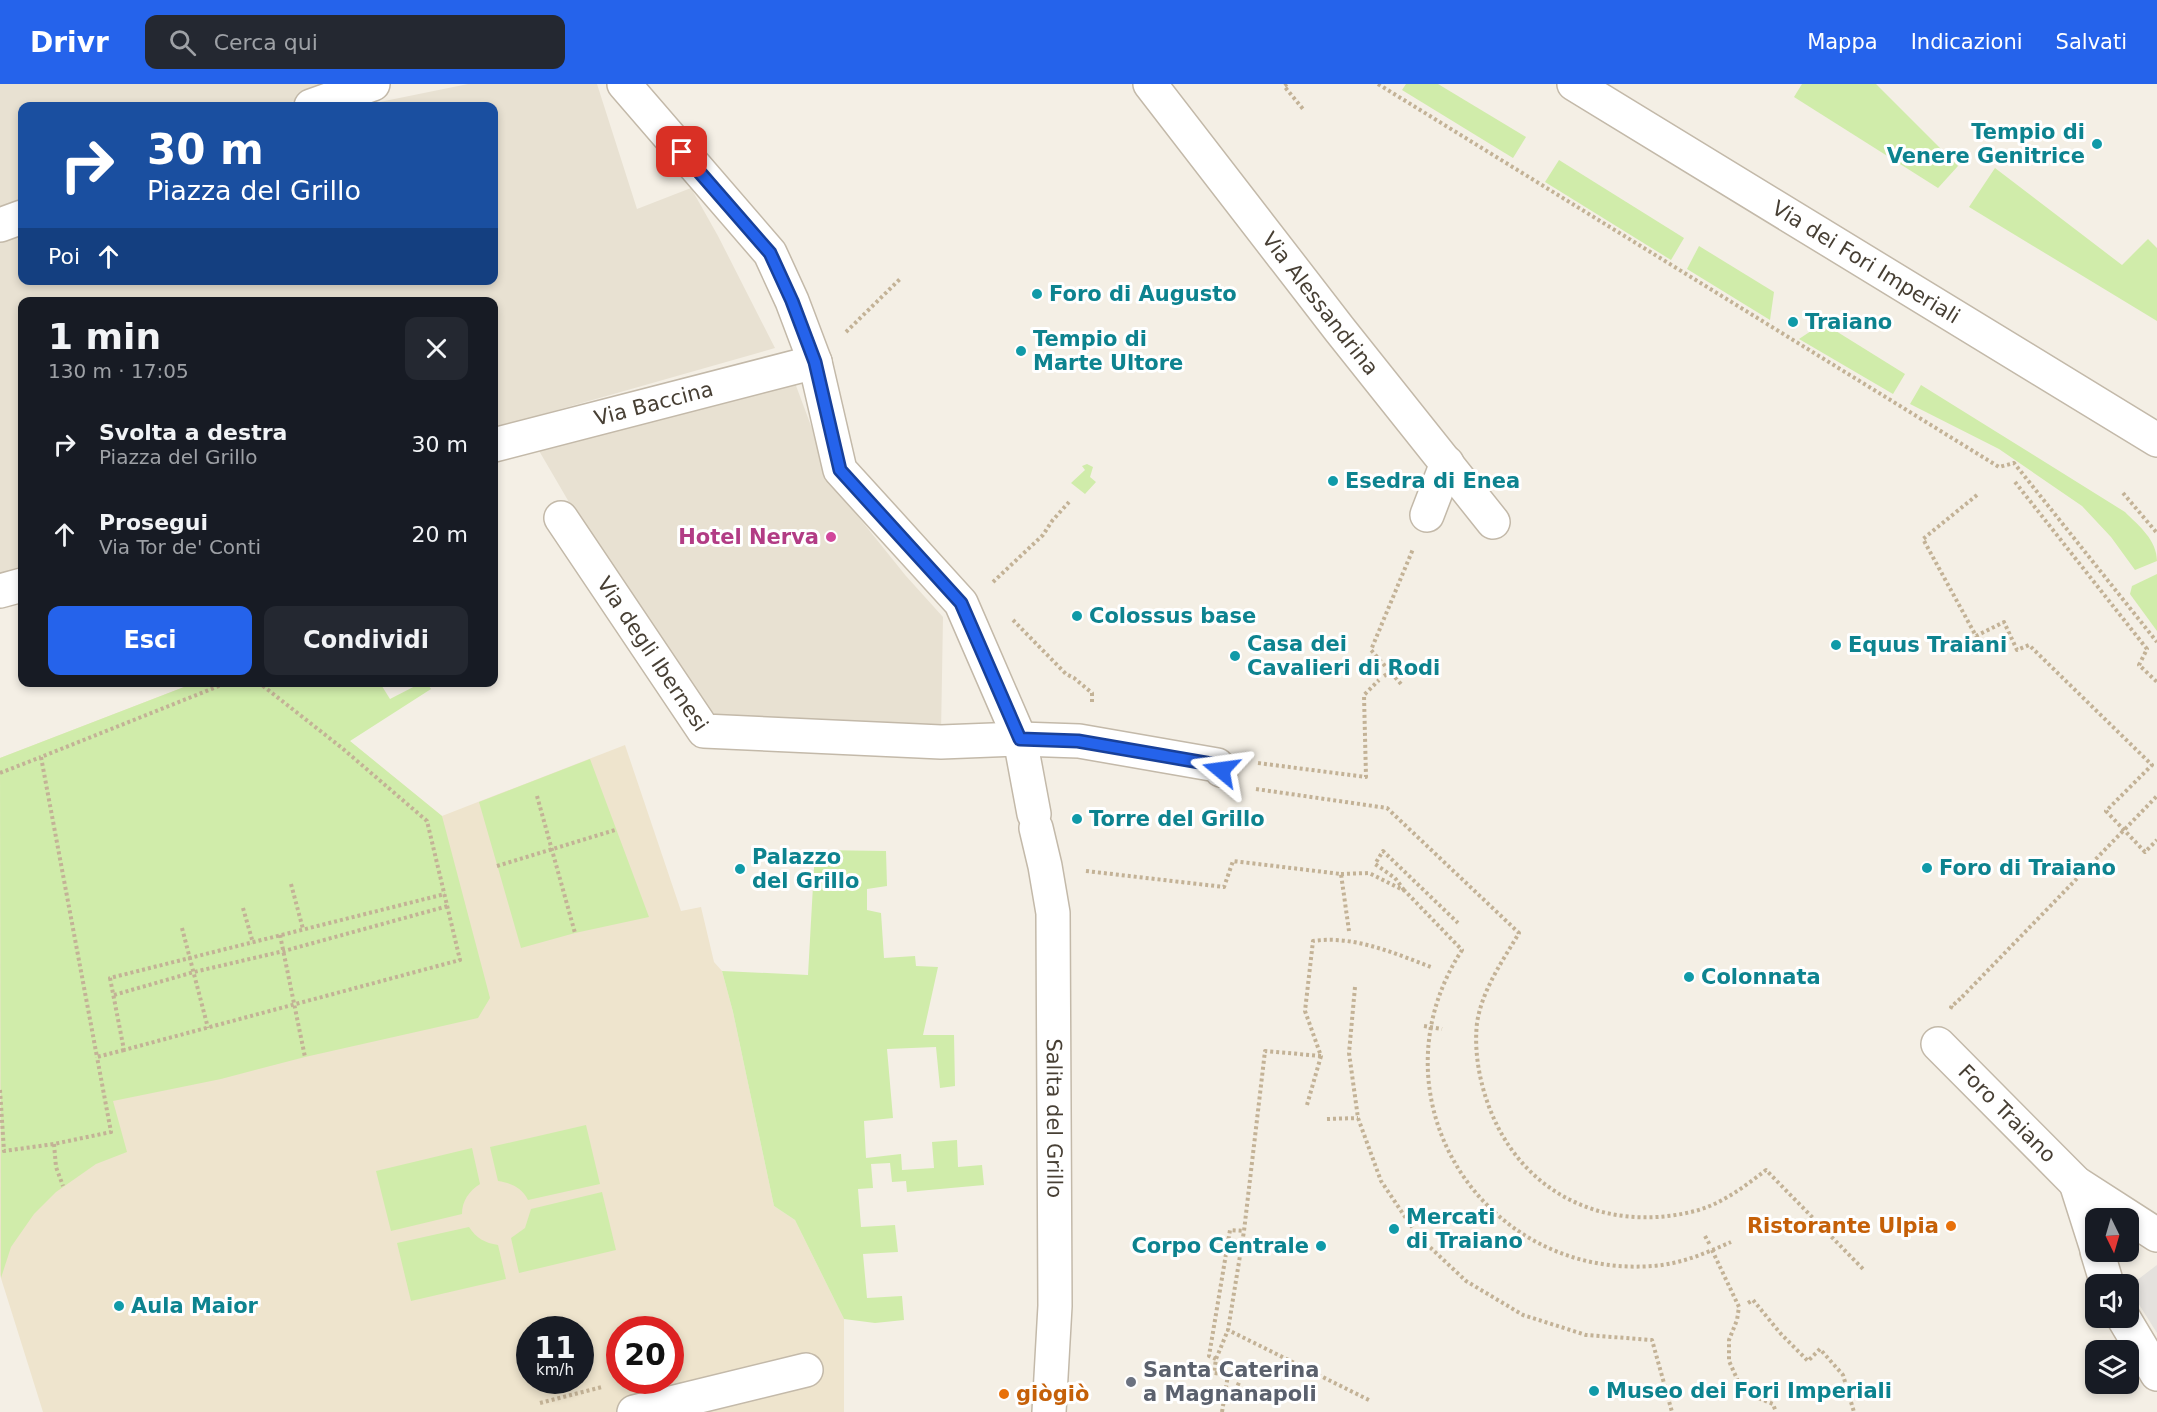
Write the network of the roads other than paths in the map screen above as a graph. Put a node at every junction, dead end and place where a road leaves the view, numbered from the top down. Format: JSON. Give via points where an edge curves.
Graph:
{"nodes":[{"id":1,"x":373,"y":84,"type":"edge"},
{"id":2,"x":624,"y":84,"type":"edge"},
{"id":3,"x":1150,"y":84,"type":"edge"},
{"id":4,"x":1574,"y":84,"type":"edge"},
{"id":5,"x":322,"y":102,"type":"edge"},
{"id":6,"x":18,"y":218,"type":"edge"},
{"id":7,"x":0,"y":225,"type":"edge"},
{"id":8,"x":815,"y":362,"type":"junction"},
{"id":9,"x":2157,"y":440,"type":"edge"},
{"id":10,"x":498,"y":444,"type":"edge"},
{"id":11,"x":1447,"y":464,"type":"junction"},
{"id":12,"x":1426,"y":515,"type":"road end"},
{"id":13,"x":561,"y":518,"type":"dead end"},
{"id":14,"x":1493,"y":522,"type":"dead end"},
{"id":15,"x":18,"y":586,"type":"edge"},
{"id":16,"x":0,"y":591,"type":"edge"},
{"id":17,"x":1020,"y":739,"type":"junction"},
{"id":18,"x":1220,"y":765,"type":"road end"},
{"id":19,"x":1938,"y":1044,"type":"dead end"},
{"id":20,"x":2076,"y":1183,"type":"junction"},
{"id":21,"x":2085,"y":1211,"type":"edge"},
{"id":22,"x":2157,"y":1235,"type":"edge"},
{"id":23,"x":2130,"y":1328,"type":"edge"},
{"id":24,"x":806,"y":1370,"type":"dead end"},
{"id":25,"x":2157,"y":1374,"type":"edge"},
{"id":26,"x":709,"y":1403,"type":"edge"},
{"id":27,"x":634,"y":1412,"type":"edge"},
{"id":28,"x":1049,"y":1412,"type":"edge"}],
"edges":[{"from":1,"to":5,"type":"street"},
{"from":2,"to":8,"type":"street","name":"Salita del Grillo","via":[[770,253]]},
{"from":3,"to":11,"type":"street","name":"Via Alessandrina"},
{"from":4,"to":9,"type":"street","name":"Via dei Fori Imperiali"},
{"from":6,"to":7,"type":"street"},
{"from":8,"to":10,"type":"street","name":"Via Baccina"},
{"from":8,"to":17,"type":"street","name":"Salita del Grillo","via":[[840,470],[961,603]]},
{"from":11,"to":12,"type":"street"},
{"from":11,"to":14,"type":"street","name":"Via Alessandrina"},
{"from":13,"to":17,"type":"street","name":"Via degli Ibernesi","via":[[704,731],[941,742]]},
{"from":15,"to":16,"type":"street"},
{"from":17,"to":18,"type":"street","via":[[1078,741]]},
{"from":17,"to":28,"type":"street","name":"Salita del Grillo","via":[[1053,913],[1055,1294]]},
{"from":19,"to":20,"type":"street","name":"Foro Traiano"},
{"from":20,"to":21,"type":"street","name":"Foro Traiano"},
{"from":20,"to":22,"type":"street","name":"Foro Traiano"},
{"from":23,"to":25,"type":"street"},
{"from":24,"to":26,"type":"street"},
{"from":26,"to":27,"type":"street"}]}
